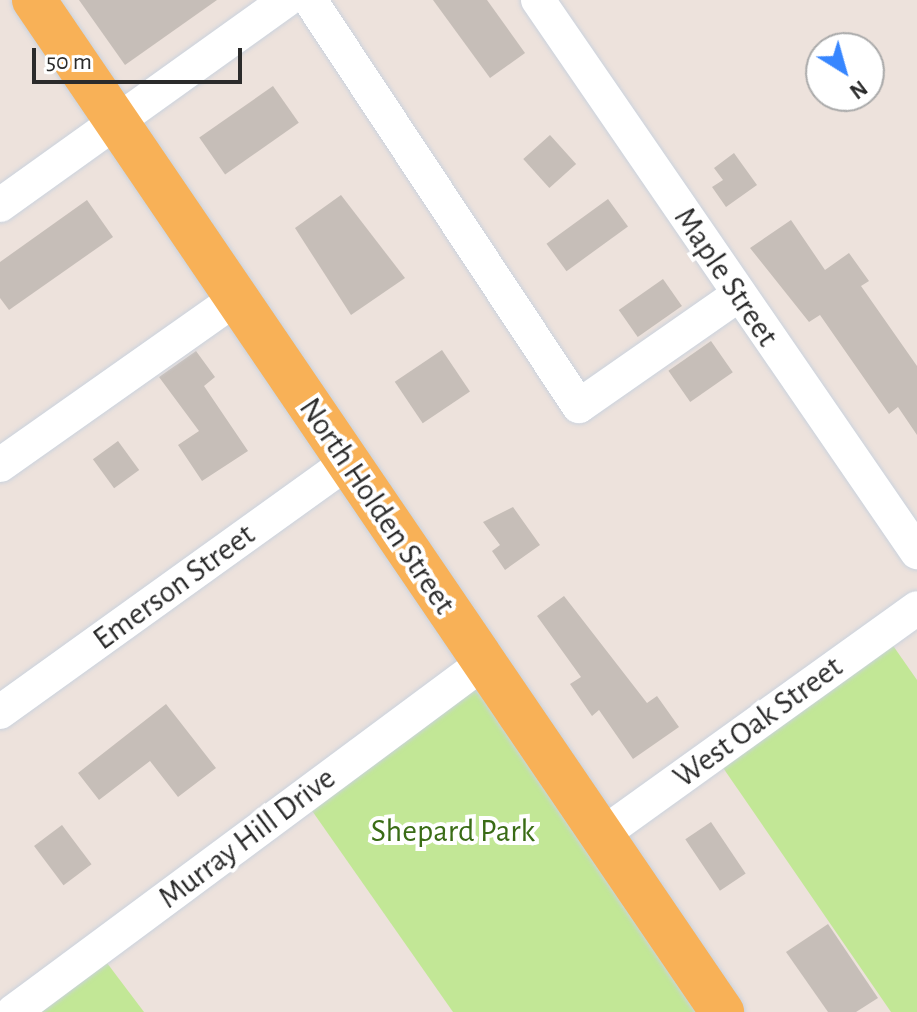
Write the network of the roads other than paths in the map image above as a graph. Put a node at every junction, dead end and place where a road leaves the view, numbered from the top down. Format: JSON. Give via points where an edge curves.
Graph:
{"nodes":[{"id":1,"x":34,"y":0,"type":"edge"},
{"id":2,"x":286,"y":0,"type":"edge"},
{"id":3,"x":310,"y":0,"type":"edge"},
{"id":4,"x":538,"y":0,"type":"edge"},
{"id":5,"x":118,"y":120,"type":"junction"},
{"id":6,"x":0,"y":205,"type":"edge"},
{"id":7,"x":738,"y":295,"type":"junction"},
{"id":8,"x":237,"y":298,"type":"junction"},
{"id":9,"x":348,"y":462,"type":"junction"},
{"id":10,"x":0,"y":465,"type":"edge"},
{"id":11,"x":917,"y":552,"type":"edge"},
{"id":12,"x":917,"y":608,"type":"edge"},
{"id":13,"x":482,"y":664,"type":"junction"},
{"id":14,"x":0,"y":712,"type":"edge"},
{"id":15,"x":600,"y":836,"type":"junction"},
{"id":16,"x":13,"y":1012,"type":"edge"},
{"id":17,"x":722,"y":1012,"type":"edge"}],
"edges":[{"from":1,"to":5,"type":"main road","name":"North Holden Street"},
{"from":2,"to":5,"type":"street"},
{"from":3,"to":7,"type":"street","via":[[579,406]]},
{"from":4,"to":7,"type":"street","name":"Maple Street"},
{"from":5,"to":6,"type":"street"},
{"from":5,"to":8,"type":"main road","name":"North Holden Street"},
{"from":7,"to":11,"type":"street","name":"Maple Street"},
{"from":8,"to":9,"type":"main road","name":"North Holden Street"},
{"from":8,"to":10,"type":"street"},
{"from":9,"to":13,"type":"main road","name":"North Holden Street"},
{"from":9,"to":14,"type":"street","name":"Emerson Street"},
{"from":12,"to":15,"type":"street","name":"West Oak Street"},
{"from":13,"to":15,"type":"main road","name":"North Holden Street"},
{"from":13,"to":16,"type":"street","name":"Murray Hill Drive"},
{"from":15,"to":17,"type":"main road","name":"North Holden Street"}]}
